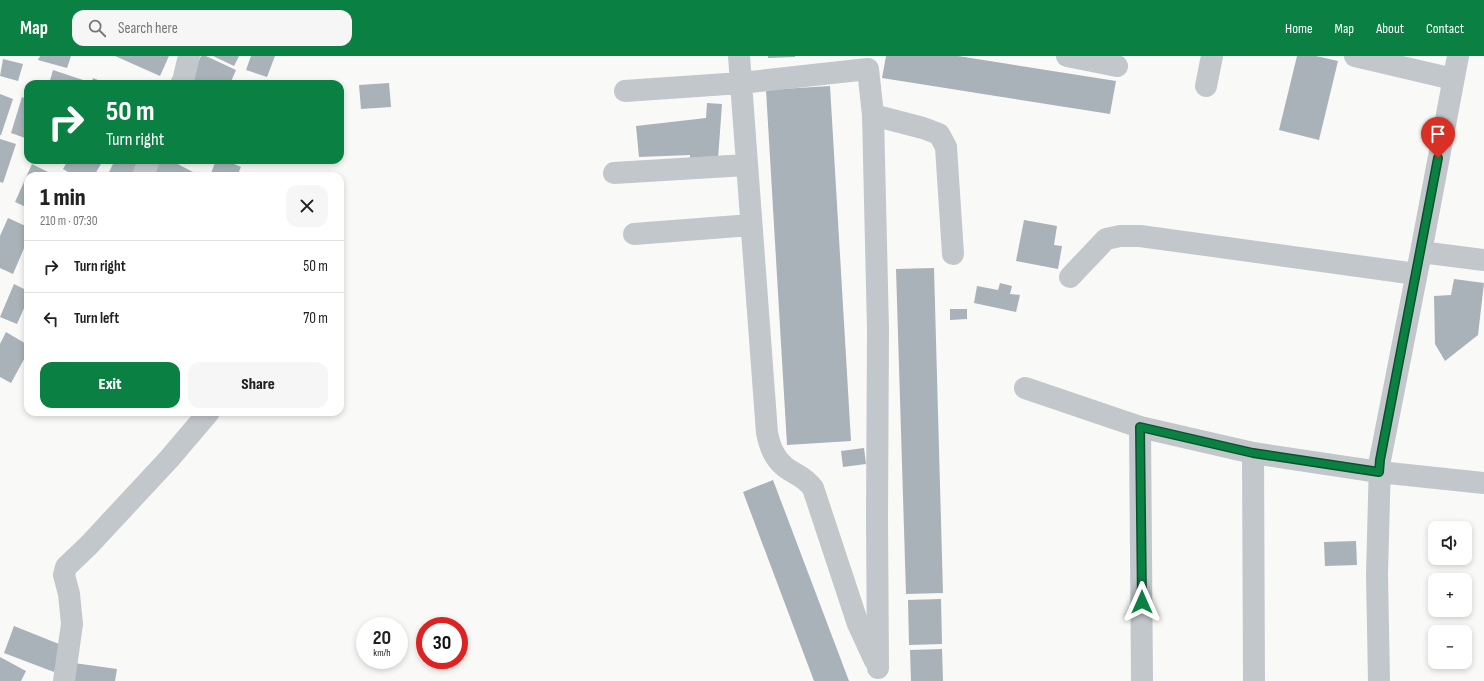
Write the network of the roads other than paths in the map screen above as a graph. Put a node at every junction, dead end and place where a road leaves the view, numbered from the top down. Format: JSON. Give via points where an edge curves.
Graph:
{"nodes":[{"id":1,"x":190,"y":56,"type":"edge"},
{"id":2,"x":739,"y":56,"type":"edge"},
{"id":3,"x":1067,"y":56,"type":"edge"},
{"id":4,"x":1212,"y":56,"type":"edge"},
{"id":5,"x":1355,"y":56,"type":"edge"},
{"id":6,"x":1458,"y":56,"type":"edge"},
{"id":7,"x":869,"y":63,"type":"edge"},
{"id":8,"x":1117,"y":66,"type":"dead end"},
{"id":9,"x":1453,"y":79,"type":"junction"},
{"id":10,"x":182,"y":80,"type":"edge"},
{"id":11,"x":741,"y":83,"type":"junction"},
{"id":12,"x":1206,"y":86,"type":"dead end"},
{"id":13,"x":625,"y":91,"type":"dead end"},
{"id":14,"x":873,"y":115,"type":"junction"},
{"id":15,"x":746,"y":165,"type":"junction"},
{"id":16,"x":614,"y":173,"type":"dead end"},
{"id":17,"x":751,"y":225,"type":"junction"},
{"id":18,"x":634,"y":234,"type":"dead end"},
{"id":19,"x":1421,"y":252,"type":"junction"},
{"id":20,"x":953,"y":254,"type":"dead end"},
{"id":21,"x":1484,"y":260,"type":"edge"},
{"id":22,"x":1416,"y":274,"type":"junction"},
{"id":23,"x":1070,"y":277,"type":"dead end"},
{"id":24,"x":1025,"y":388,"type":"dead end"},
{"id":25,"x":206,"y":416,"type":"edge"},
{"id":26,"x":1140,"y":427,"type":"junction"},
{"id":27,"x":1253,"y":453,"type":"junction"},
{"id":28,"x":1379,"y":472,"type":"junction"},
{"id":29,"x":1484,"y":483,"type":"edge"},
{"id":30,"x":880,"y":674,"type":"edge"},
{"id":31,"x":64,"y":681,"type":"edge"},
{"id":32,"x":1142,"y":681,"type":"edge"},
{"id":33,"x":1254,"y":681,"type":"edge"},
{"id":34,"x":1379,"y":681,"type":"edge"}],
"edges":[{"from":1,"to":10,"type":"street"},
{"from":2,"to":11,"type":"street"},
{"from":3,"to":8,"type":"street"},
{"from":4,"to":12,"type":"street"},
{"from":5,"to":9,"type":"street"},
{"from":6,"to":9,"type":"street"},
{"from":7,"to":11,"type":"street"},
{"from":7,"to":14,"type":"street"},
{"from":9,"to":19,"type":"street"},
{"from":11,"to":13,"type":"street"},
{"from":11,"to":15,"type":"street"},
{"from":14,"to":20,"type":"street","via":[[939,134],[946,147]]},
{"from":14,"to":30,"type":"street","via":[[878,328],[877,518]]},
{"from":15,"to":16,"type":"street"},
{"from":15,"to":17,"type":"street"},
{"from":17,"to":18,"type":"street"},
{"from":17,"to":30,"type":"street","via":[[770,448],[785,467],[802,476],[812,488],[858,624]]},
{"from":19,"to":21,"type":"street"},
{"from":19,"to":22,"type":"street"},
{"from":22,"to":23,"type":"street","via":[[1140,236],[1120,236],[1106,239]]},
{"from":22,"to":28,"type":"street"},
{"from":24,"to":26,"type":"street"},
{"from":25,"to":31,"type":"street","via":[[169,459],[66,567],[64,575],[72,624]]},
{"from":26,"to":27,"type":"street"},
{"from":26,"to":32,"type":"street"},
{"from":27,"to":28,"type":"street"},
{"from":27,"to":33,"type":"street"},
{"from":28,"to":29,"type":"street"},
{"from":28,"to":34,"type":"street"}]}
